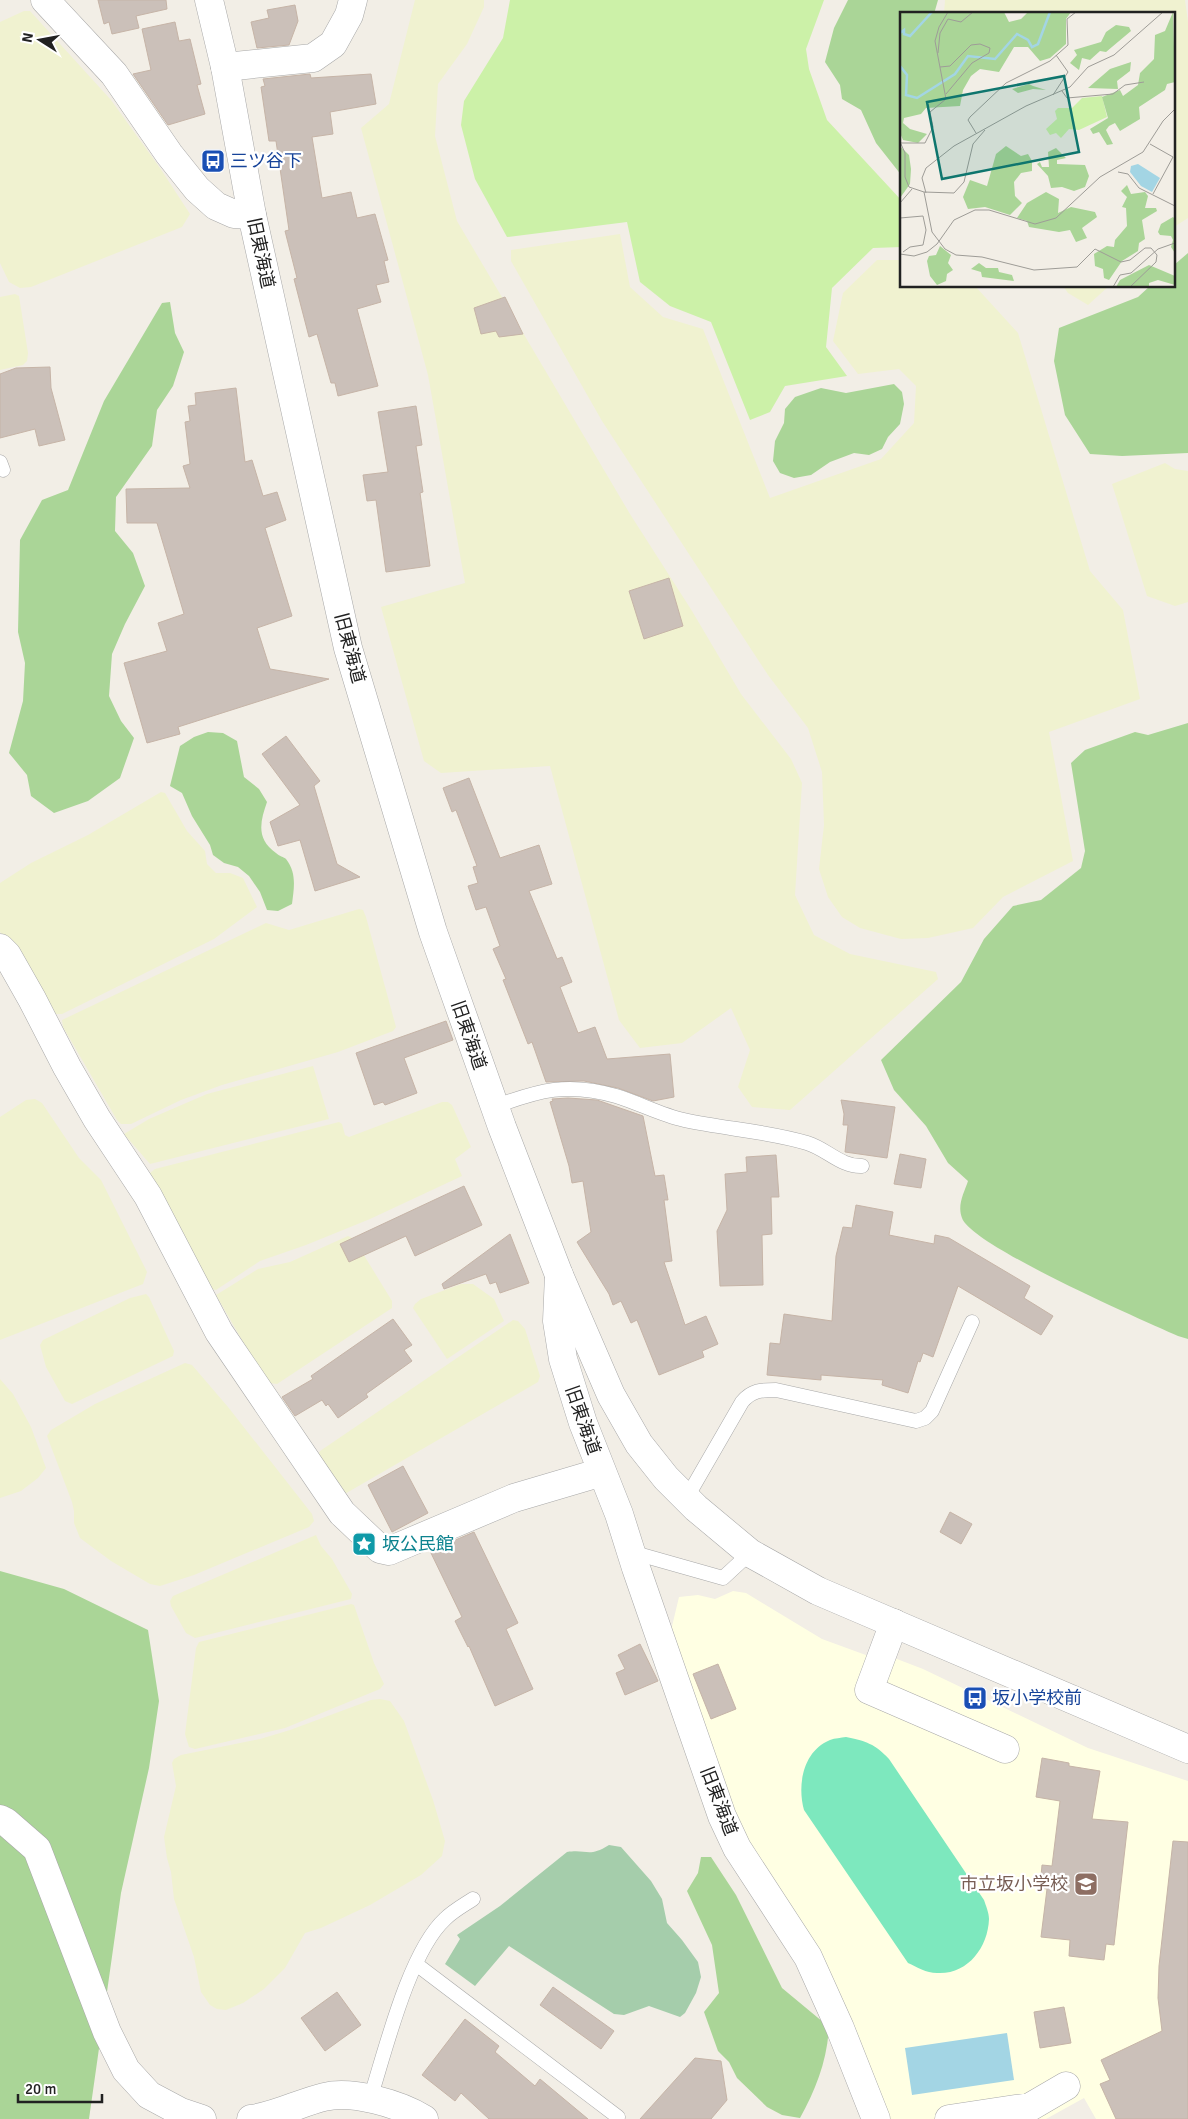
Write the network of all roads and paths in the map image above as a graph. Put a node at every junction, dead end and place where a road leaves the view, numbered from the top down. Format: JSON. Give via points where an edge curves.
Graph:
{"nodes":[{"id":1,"x":45,"y":0,"type":"edge"},
{"id":2,"x":209,"y":0,"type":"edge"},
{"id":3,"x":352,"y":0,"type":"edge"},
{"id":4,"x":225,"y":67,"type":"junction"},
{"id":5,"x":252,"y":215,"type":"junction"},
{"id":6,"x":0,"y":948,"type":"edge"},
{"id":7,"x":494,"y":1107,"type":"junction"},
{"id":8,"x":862,"y":1166,"type":"dead end"},
{"id":9,"x":559,"y":1275,"type":"junction"},
{"id":10,"x":972,"y":1322,"type":"dead end"},
{"id":11,"x":602,"y":1472,"type":"junction"},
{"id":12,"x":686,"y":1498,"type":"junction"},
{"id":13,"x":631,"y":1552,"type":"junction"},
{"id":14,"x":750,"y":1554,"type":"junction"},
{"id":15,"x":894,"y":1623,"type":"junction"},
{"id":16,"x":1004,"y":1749,"type":"dead end"},
{"id":17,"x":1188,"y":1749,"type":"edge"},
{"id":18,"x":0,"y":1819,"type":"edge"},
{"id":19,"x":473,"y":1899,"type":"dead end"},
{"id":20,"x":416,"y":1964,"type":"junction"},
{"id":21,"x":1066,"y":2086,"type":"dead end"},
{"id":22,"x":370,"y":2099,"type":"junction"},
{"id":23,"x":618,"y":2117,"type":"dead end"},
{"id":24,"x":202,"y":2119,"type":"edge"},
{"id":25,"x":251,"y":2119,"type":"edge"},
{"id":26,"x":424,"y":2119,"type":"edge"},
{"id":27,"x":876,"y":2119,"type":"edge"},
{"id":28,"x":948,"y":2119,"type":"edge"}],
"edges":[{"from":1,"to":5,"type":"street","via":[[114,74],[197,189],[216,206],[234,214]]},
{"from":2,"to":4,"type":"street","name":"旧東海道"},
{"from":3,"to":4,"type":"street","via":[[349,15],[333,44],[312,58]]},
{"from":4,"to":5,"type":"street","name":"旧東海道"},
{"from":5,"to":7,"type":"street","name":"旧東海道","via":[[348,648],[433,932]]},
{"from":6,"to":11,"type":"street","via":[[32,998],[97,1119],[148,1196],[219,1332],[342,1513],[380,1549],[390,1551],[514,1498]]},
{"from":7,"to":8,"type":"lane","via":[[531,1093],[576,1088],[616,1096],[683,1120],[808,1143],[846,1164]]},
{"from":7,"to":9,"type":"street","name":"旧東海道"},
{"from":9,"to":11,"type":"street","name":"旧東海道","via":[[556,1321],[563,1359]]},
{"from":9,"to":12,"type":"street","via":[[610,1395],[639,1444]]},
{"from":10,"to":12,"type":"lane","via":[[932,1411],[925,1418],[916,1421],[776,1390],[748,1394]]},
{"from":11,"to":13,"type":"street","name":"旧東海道"},
{"from":12,"to":14,"type":"street"},
{"from":13,"to":14,"type":"lane","via":[[723,1578]]},
{"from":13,"to":27,"type":"street","name":"旧東海道","via":[[722,1816],[737,1848],[808,1957]]},
{"from":14,"to":15,"type":"street","via":[[818,1591]]},
{"from":15,"to":16,"type":"street","via":[[869,1690]]},
{"from":15,"to":17,"type":"street"},
{"from":18,"to":24,"type":"street","via":[[37,1849],[107,2032],[126,2070],[149,2095]]},
{"from":19,"to":20,"type":"lane","via":[[445,1918]]},
{"from":20,"to":22,"type":"lane"},
{"from":20,"to":23,"type":"lane"},
{"from":21,"to":28,"type":"street","via":[[1030,2106]]},
{"from":22,"to":25,"type":"street","via":[[326,2096]]},
{"from":22,"to":26,"type":"street","via":[[388,2103]]}]}
